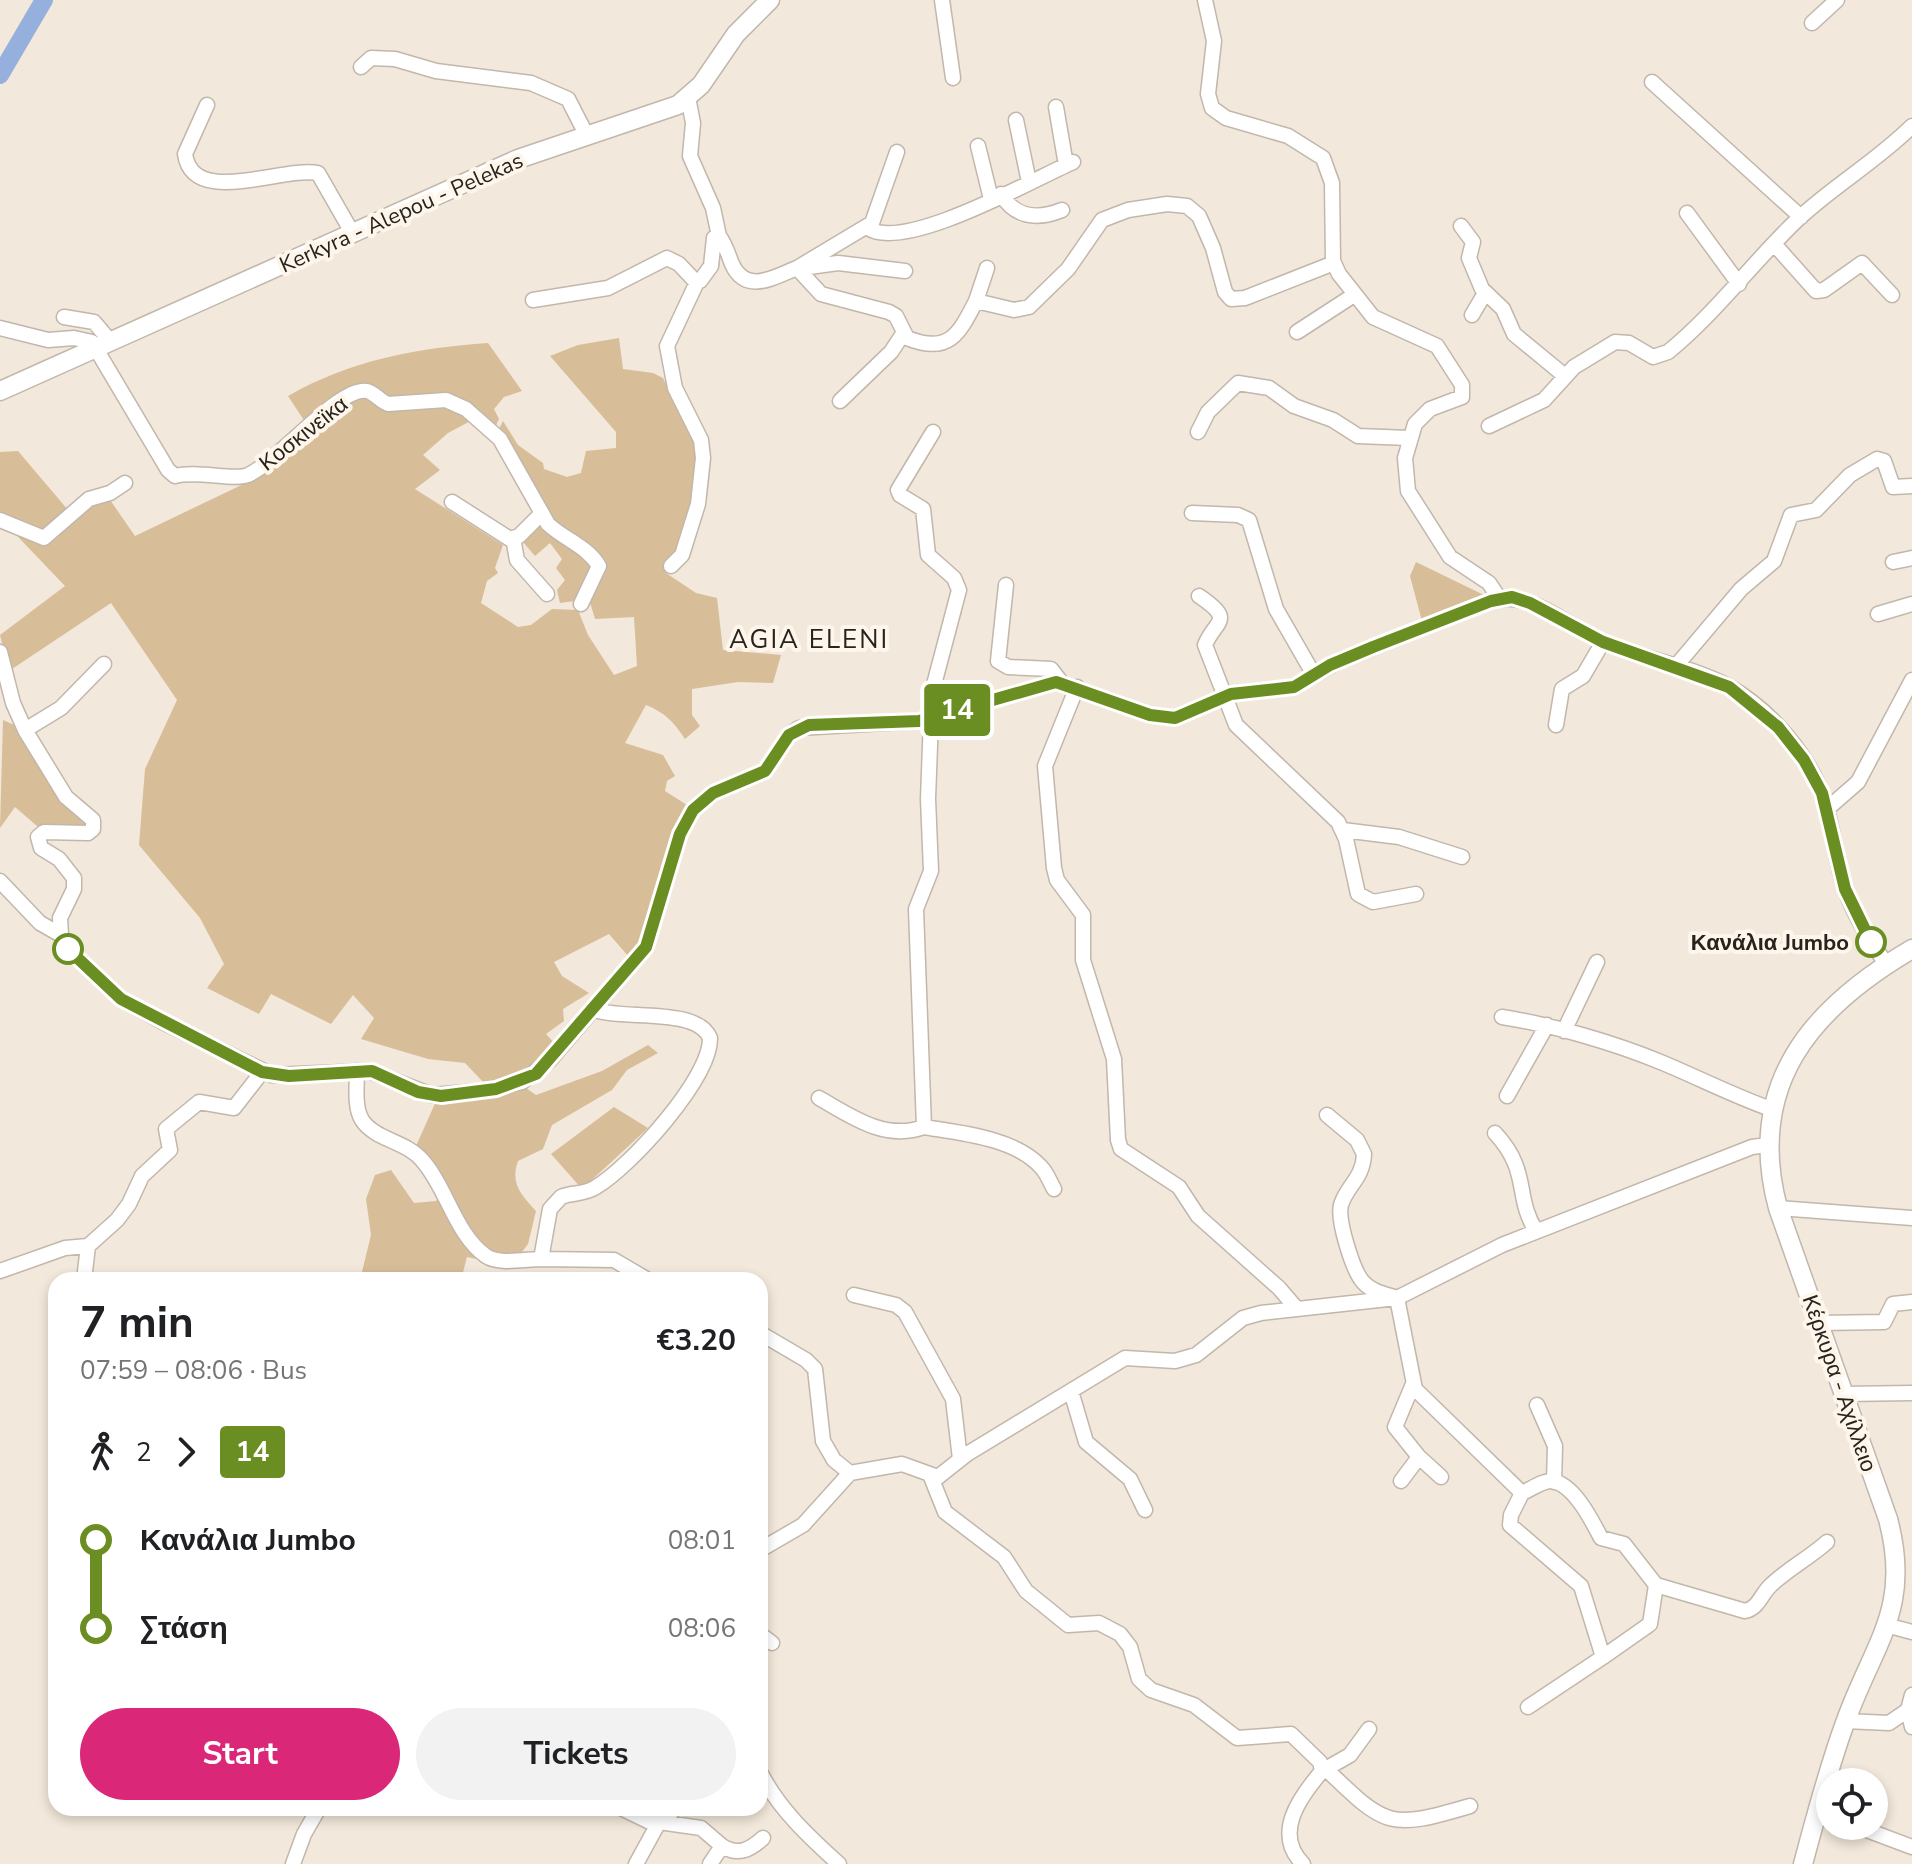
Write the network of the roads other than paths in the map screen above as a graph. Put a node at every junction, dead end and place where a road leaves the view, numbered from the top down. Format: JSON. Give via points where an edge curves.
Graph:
{"nodes":[{"id":1,"x":942,"y":0,"type":"edge"},
{"id":2,"x":1205,"y":0,"type":"edge"},
{"id":3,"x":1837,"y":0,"type":"edge"},
{"id":4,"x":766,"y":1,"type":"edge"},
{"id":5,"x":1812,"y":23,"type":"dead end"},
{"id":6,"x":361,"y":67,"type":"dead end"},
{"id":7,"x":953,"y":78,"type":"dead end"},
{"id":8,"x":1652,"y":82,"type":"dead end"},
{"id":9,"x":688,"y":97,"type":"junction"},
{"id":10,"x":207,"y":105,"type":"dead end"},
{"id":11,"x":1056,"y":107,"type":"dead end"},
{"id":12,"x":1016,"y":120,"type":"dead end"},
{"id":13,"x":1912,"y":126,"type":"edge"},
{"id":14,"x":586,"y":134,"type":"junction"},
{"id":15,"x":978,"y":146,"type":"dead end"},
{"id":16,"x":897,"y":152,"type":"dead end"},
{"id":17,"x":1029,"y":182,"type":"junction"},
{"id":18,"x":996,"y":196,"type":"junction"},
{"id":19,"x":1062,"y":210,"type":"dead end"},
{"id":20,"x":1687,"y":213,"type":"dead end"},
{"id":21,"x":1801,"y":217,"type":"junction"},
{"id":22,"x":1461,"y":226,"type":"dead end"},
{"id":23,"x":868,"y":228,"type":"junction"},
{"id":24,"x":353,"y":234,"type":"junction"},
{"id":25,"x":719,"y":236,"type":"junction"},
{"id":26,"x":1775,"y":245,"type":"junction"},
{"id":27,"x":1334,"y":263,"type":"junction"},
{"id":28,"x":797,"y":268,"type":"junction"},
{"id":29,"x":987,"y":268,"type":"dead end"},
{"id":30,"x":905,"y":271,"type":"dead end"},
{"id":31,"x":697,"y":282,"type":"junction"},
{"id":32,"x":1739,"y":284,"type":"junction"},
{"id":33,"x":1485,"y":293,"type":"junction"},
{"id":34,"x":1354,"y":295,"type":"junction"},
{"id":35,"x":1892,"y":295,"type":"dead end"},
{"id":36,"x":533,"y":300,"type":"dead end"},
{"id":37,"x":976,"y":301,"type":"junction"},
{"id":38,"x":1472,"y":315,"type":"dead end"},
{"id":39,"x":64,"y":317,"type":"dead end"},
{"id":40,"x":0,"y":328,"type":"edge"},
{"id":41,"x":1297,"y":332,"type":"dead end"},
{"id":42,"x":903,"y":334,"type":"junction"},
{"id":43,"x":104,"y":345,"type":"junction"},
{"id":44,"x":1565,"y":376,"type":"junction"},
{"id":45,"x":0,"y":391,"type":"edge"},
{"id":46,"x":840,"y":401,"type":"dead end"},
{"id":47,"x":1489,"y":426,"type":"dead end"},
{"id":48,"x":933,"y":432,"type":"dead end"},
{"id":49,"x":1198,"y":432,"type":"dead end"},
{"id":50,"x":1409,"y":438,"type":"junction"},
{"id":51,"x":125,"y":483,"type":"dead end"},
{"id":52,"x":1912,"y":486,"type":"edge"},
{"id":53,"x":452,"y":502,"type":"dead end"},
{"id":54,"x":542,"y":513,"type":"junction"},
{"id":55,"x":1192,"y":513,"type":"dead end"},
{"id":56,"x":0,"y":520,"type":"edge"},
{"id":57,"x":513,"y":538,"type":"junction"},
{"id":58,"x":1912,"y":558,"type":"edge"},
{"id":59,"x":1893,"y":562,"type":"dead end"},
{"id":60,"x":671,"y":566,"type":"dead end"},
{"id":61,"x":1006,"y":585,"type":"dead end"},
{"id":62,"x":547,"y":594,"type":"dead end"},
{"id":63,"x":1199,"y":596,"type":"dead end"},
{"id":64,"x":1499,"y":598,"type":"junction"},
{"id":65,"x":581,"y":604,"type":"dead end"},
{"id":66,"x":1912,"y":604,"type":"edge"},
{"id":67,"x":1878,"y":614,"type":"dead end"},
{"id":68,"x":1603,"y":642,"type":"junction"},
{"id":69,"x":0,"y":652,"type":"edge"},
{"id":70,"x":104,"y":664,"type":"dead end"},
{"id":71,"x":1676,"y":666,"type":"junction"},
{"id":72,"x":1314,"y":675,"type":"junction"},
{"id":73,"x":1912,"y":680,"type":"edge"},
{"id":74,"x":1061,"y":682,"type":"junction"},
{"id":75,"x":1077,"y":687,"type":"junction"},
{"id":76,"x":1224,"y":696,"type":"junction"},
{"id":77,"x":931,"y":718,"type":"junction"},
{"id":78,"x":1556,"y":725,"type":"dead end"},
{"id":79,"x":25,"y":730,"type":"junction"},
{"id":80,"x":1827,"y":809,"type":"junction"},
{"id":81,"x":1343,"y":830,"type":"junction"},
{"id":82,"x":1462,"y":857,"type":"dead end"},
{"id":83,"x":0,"y":881,"type":"edge"},
{"id":84,"x":1416,"y":894,"type":"dead end"},
{"id":85,"x":61,"y":935,"type":"junction"},
{"id":86,"x":1912,"y":949,"type":"edge"},
{"id":87,"x":1597,"y":962,"type":"dead end"},
{"id":88,"x":1886,"y":964,"type":"junction"},
{"id":89,"x":592,"y":1009,"type":"junction"},
{"id":90,"x":1502,"y":1017,"type":"dead end"},
{"id":91,"x":1547,"y":1025,"type":"junction"},
{"id":92,"x":1564,"y":1031,"type":"junction"},
{"id":93,"x":357,"y":1071,"type":"junction"},
{"id":94,"x":262,"y":1072,"type":"junction"},
{"id":95,"x":1507,"y":1096,"type":"dead end"},
{"id":96,"x":819,"y":1098,"type":"dead end"},
{"id":97,"x":1771,"y":1109,"type":"junction"},
{"id":98,"x":1327,"y":1115,"type":"dead end"},
{"id":99,"x":924,"y":1127,"type":"junction"},
{"id":100,"x":1495,"y":1133,"type":"dead end"},
{"id":101,"x":1767,"y":1145,"type":"junction"},
{"id":102,"x":1054,"y":1189,"type":"dead end"},
{"id":103,"x":1778,"y":1208,"type":"junction"},
{"id":104,"x":1912,"y":1218,"type":"edge"},
{"id":105,"x":1536,"y":1231,"type":"junction"},
{"id":106,"x":88,"y":1246,"type":"junction"},
{"id":107,"x":541,"y":1259,"type":"junction"},
{"id":108,"x":0,"y":1271,"type":"edge"},
{"id":109,"x":85,"y":1272,"type":"edge"},
{"id":110,"x":634,"y":1272,"type":"edge"},
{"id":111,"x":854,"y":1295,"type":"dead end"},
{"id":112,"x":1397,"y":1298,"type":"junction"},
{"id":113,"x":1912,"y":1302,"type":"edge"},
{"id":114,"x":1297,"y":1309,"type":"junction"},
{"id":115,"x":1819,"y":1323,"type":"junction"},
{"id":116,"x":768,"y":1338,"type":"edge"},
{"id":117,"x":1413,"y":1384,"type":"junction"},
{"id":118,"x":1071,"y":1391,"type":"junction"},
{"id":119,"x":1912,"y":1393,"type":"edge"},
{"id":120,"x":1843,"y":1394,"type":"junction"},
{"id":121,"x":1537,"y":1405,"type":"dead end"},
{"id":122,"x":1419,"y":1457,"type":"junction"},
{"id":123,"x":960,"y":1459,"type":"junction"},
{"id":124,"x":850,"y":1473,"type":"junction"},
{"id":125,"x":931,"y":1477,"type":"junction"},
{"id":126,"x":1441,"y":1477,"type":"dead end"},
{"id":127,"x":1401,"y":1481,"type":"dead end"},
{"id":128,"x":1554,"y":1482,"type":"junction"},
{"id":129,"x":1522,"y":1493,"type":"junction"},
{"id":130,"x":1145,"y":1510,"type":"dead end"},
{"id":131,"x":1827,"y":1542,"type":"dead end"},
{"id":132,"x":768,"y":1545,"type":"edge"},
{"id":133,"x":1656,"y":1585,"type":"junction"},
{"id":134,"x":1886,"y":1625,"type":"junction"},
{"id":135,"x":1912,"y":1632,"type":"edge"},
{"id":136,"x":1603,"y":1657,"type":"junction"},
{"id":137,"x":1910,"y":1703,"type":"edge"},
{"id":138,"x":1528,"y":1707,"type":"dead end"},
{"id":139,"x":1845,"y":1721,"type":"junction"},
{"id":140,"x":1912,"y":1727,"type":"edge"},
{"id":141,"x":1369,"y":1729,"type":"dead end"},
{"id":142,"x":1834,"y":1768,"type":"edge"},
{"id":143,"x":1324,"y":1770,"type":"junction"},
{"id":144,"x":768,"y":1788,"type":"edge"},
{"id":145,"x":1470,"y":1806,"type":"dead end"},
{"id":146,"x":314,"y":1816,"type":"edge"},
{"id":147,"x":636,"y":1816,"type":"edge"},
{"id":148,"x":666,"y":1816,"type":"edge"},
{"id":149,"x":659,"y":1822,"type":"junction"},
{"id":150,"x":1816,"y":1833,"type":"edge"},
{"id":151,"x":763,"y":1838,"type":"dead end"},
{"id":152,"x":1888,"y":1838,"type":"edge"},
{"id":153,"x":722,"y":1846,"type":"junction"},
{"id":154,"x":1912,"y":1847,"type":"edge"},
{"id":155,"x":293,"y":1864,"type":"edge"},
{"id":156,"x":636,"y":1864,"type":"edge"},
{"id":157,"x":710,"y":1864,"type":"edge"},
{"id":158,"x":839,"y":1864,"type":"edge"},
{"id":159,"x":1303,"y":1864,"type":"edge"},
{"id":160,"x":1803,"y":1864,"type":"edge"}],
"edges":[{"from":1,"to":7,"type":"street"},
{"from":2,"to":27,"type":"street","via":[[1215,53],[1208,102],[1226,118],[1288,136],[1323,158],[1332,183]]},
{"from":3,"to":5,"type":"street"},
{"from":4,"to":9,"type":"main road","name":"Kerkyra - Alepou - Pelekas"},
{"from":6,"to":14,"type":"street","via":[[371,58],[381,58],[531,83],[568,99]]},
{"from":8,"to":21,"type":"street"},
{"from":9,"to":14,"type":"main road","name":"Kerkyra - Alepou - Pelekas","via":[[670,108]]},
{"from":9,"to":25,"type":"street","via":[[693,123],[690,156]]},
{"from":10,"to":24,"type":"street","via":[[185,154],[196,174],[235,182],[282,172],[318,173]]},
{"from":11,"to":17,"type":"street","via":[[1070,163]]},
{"from":12,"to":17,"type":"street"},
{"from":13,"to":21,"type":"street"},
{"from":14,"to":24,"type":"main road","name":"Kerkyra - Alepou - Pelekas"},
{"from":15,"to":18,"type":"street"},
{"from":16,"to":23,"type":"street"},
{"from":17,"to":18,"type":"street"},
{"from":18,"to":19,"type":"street","via":[[1022,214],[1047,216]]},
{"from":18,"to":23,"type":"street","via":[[913,231]]},
{"from":20,"to":32,"type":"street"},
{"from":21,"to":26,"type":"street"},
{"from":22,"to":33,"type":"street","via":[[1473,242],[1468,258]]},
{"from":23,"to":28,"type":"street"},
{"from":24,"to":43,"type":"main road","name":"Kerkyra - Alepou - Pelekas"},
{"from":25,"to":28,"type":"street","via":[[745,280],[758,283]]},
{"from":25,"to":31,"type":"street","via":[[714,238],[711,266]]},
{"from":26,"to":32,"type":"street"},
{"from":26,"to":35,"type":"street","via":[[1816,291],[1862,263]]},
{"from":27,"to":34,"type":"street"},
{"from":27,"to":37,"type":"street","via":[[1233,300],[1226,295],[1196,212],[1184,205],[1160,204],[1102,220],[1068,269],[1029,307],[1014,310]]},
{"from":28,"to":30,"type":"street","via":[[838,263]]},
{"from":28,"to":42,"type":"street","via":[[821,294],[892,313]]},
{"from":29,"to":37,"type":"street"},
{"from":31,"to":36,"type":"street","via":[[667,258],[594,292]]},
{"from":31,"to":60,"type":"street","via":[[667,346],[675,388],[701,440],[703,458],[698,504],[682,555]]},
{"from":32,"to":44,"type":"street","via":[[1668,352],[1653,357],[1629,343],[1615,342]]},
{"from":33,"to":38,"type":"street"},
{"from":33,"to":44,"type":"street","via":[[1503,309],[1514,334]]},
{"from":34,"to":41,"type":"street"},
{"from":34,"to":50,"type":"street","via":[[1379,321],[1437,346],[1462,385],[1462,397],[1430,409]]},
{"from":37,"to":42,"type":"street","via":[[961,333],[948,342],[913,341]]},
{"from":39,"to":43,"type":"street","via":[[94,322]]},
{"from":40,"to":43,"type":"street","via":[[48,340]]},
{"from":42,"to":46,"type":"street"},
{"from":43,"to":45,"type":"main road","name":"Kerkyra - Alepou - Pelekas"},
{"from":43,"to":54,"type":"street","name":"Κοσκινεϊκα","via":[[172,475],[247,476],[333,406],[365,391],[388,404],[446,400],[466,409],[500,439]]},
{"from":44,"to":47,"type":"street","via":[[1544,400]]},
{"from":48,"to":77,"type":"street","via":[[898,490],[923,509],[928,555],[954,578],[959,590],[935,673]]},
{"from":49,"to":50,"type":"street","via":[[1206,415],[1238,383],[1269,388],[1358,436]]},
{"from":50,"to":64,"type":"street","via":[[1404,470],[1412,502],[1450,557],[1489,583]]},
{"from":51,"to":56,"type":"street","via":[[89,499],[44,538]]},
{"from":52,"to":71,"type":"street","via":[[1893,487],[1879,459],[1850,475],[1816,510],[1791,515],[1774,561],[1741,589]]},
{"from":53,"to":57,"type":"street"},
{"from":54,"to":57,"type":"street"},
{"from":54,"to":65,"type":"street","name":"Κοσκινεϊκα","via":[[560,535],[592,554],[599,566]]},
{"from":55,"to":72,"type":"street","via":[[1249,520],[1276,609]]},
{"from":57,"to":62,"type":"street","via":[[517,560]]},
{"from":58,"to":59,"type":"street"},
{"from":61,"to":74,"type":"street","via":[[998,661],[1008,667],[1051,669]]},
{"from":63,"to":76,"type":"street","via":[[1219,616],[1219,626],[1205,645]]},
{"from":64,"to":68,"type":"street","via":[[1524,600]]},
{"from":64,"to":72,"type":"street"},
{"from":66,"to":67,"type":"street"},
{"from":68,"to":71,"type":"street"},
{"from":68,"to":78,"type":"street","via":[[1583,676],[1562,689]]},
{"from":69,"to":79,"type":"street"},
{"from":70,"to":79,"type":"street","via":[[61,708]]},
{"from":71,"to":80,"type":"street","via":[[1729,687],[1778,727],[1809,768]]},
{"from":72,"to":76,"type":"street","via":[[1289,689]]},
{"from":73,"to":80,"type":"street","via":[[1865,771]]},
{"from":74,"to":75,"type":"street"},
{"from":74,"to":77,"type":"street"},
{"from":75,"to":76,"type":"street","via":[[1164,718]]},
{"from":75,"to":114,"type":"street","via":[[1045,766],[1045,781],[1054,868],[1083,915],[1083,960],[1114,1059],[1121,1149],[1179,1187],[1198,1216]]},
{"from":76,"to":81,"type":"street","via":[[1230,716],[1248,739]]},
{"from":77,"to":89,"type":"street","via":[[799,728],[765,771],[700,801],[680,834],[646,947]]},
{"from":77,"to":99,"type":"street","via":[[931,871],[916,921]]},
{"from":79,"to":85,"type":"street","via":[[66,797],[94,824],[88,833],[44,832],[38,837],[40,847],[74,878],[60,918]]},
{"from":80,"to":88,"type":"street","via":[[1845,889]]},
{"from":81,"to":82,"type":"street","via":[[1399,837]]},
{"from":81,"to":84,"type":"street","via":[[1353,884],[1362,898],[1379,901]]},
{"from":83,"to":85,"type":"street","via":[[40,923]]},
{"from":85,"to":94,"type":"street","via":[[92,975],[121,999]]},
{"from":86,"to":88,"type":"main road","name":"Κέρκυρα - Αχίλλειο"},
{"from":87,"to":92,"type":"street"},
{"from":88,"to":97,"type":"main road","name":"Κέρκυρα - Αχίλλειο","via":[[1844,995],[1810,1030],[1782,1077]]},
{"from":89,"to":93,"type":"street","via":[[545,1066],[515,1084],[432,1095],[378,1072]]},
{"from":89,"to":107,"type":"street","via":[[697,1025],[709,1035],[709,1047],[666,1122],[649,1141],[598,1186],[553,1203]]},
{"from":90,"to":91,"type":"street"},
{"from":91,"to":92,"type":"street"},
{"from":91,"to":95,"type":"street"},
{"from":92,"to":97,"type":"street","via":[[1661,1062]]},
{"from":93,"to":94,"type":"street","via":[[289,1076]]},
{"from":93,"to":107,"type":"street","via":[[361,1118],[421,1158],[484,1254],[492,1259]]},
{"from":94,"to":106,"type":"street","via":[[234,1108],[202,1101],[168,1127],[170,1150],[142,1176],[117,1220]]},
{"from":96,"to":99,"type":"street","via":[[892,1133]]},
{"from":97,"to":101,"type":"main road","name":"Κέρκυρα - Αχίλλειο"},
{"from":98,"to":112,"type":"street","via":[[1357,1140],[1364,1154],[1359,1178],[1340,1210],[1358,1275],[1371,1289]]},
{"from":99,"to":102,"type":"street","via":[[992,1141],[1020,1153],[1041,1167]]},
{"from":100,"to":105,"type":"street","via":[[1518,1163]]},
{"from":101,"to":103,"type":"main road","name":"Κέρκυρα - Αχίλλειο"},
{"from":101,"to":105,"type":"street"},
{"from":103,"to":104,"type":"street"},
{"from":103,"to":115,"type":"main road","name":"Κέρκυρα - Αχίλλειο"},
{"from":105,"to":112,"type":"street"},
{"from":106,"to":108,"type":"street","via":[[65,1248]]},
{"from":106,"to":109,"type":"street"},
{"from":107,"to":110,"type":"street","via":[[614,1260]]},
{"from":111,"to":123,"type":"street","via":[[905,1312],[953,1399]]},
{"from":112,"to":114,"type":"street"},
{"from":112,"to":117,"type":"street"},
{"from":113,"to":115,"type":"street","via":[[1893,1304],[1884,1322]]},
{"from":114,"to":118,"type":"street","via":[[1243,1318],[1196,1355],[1175,1361],[1125,1358]]},
{"from":115,"to":120,"type":"main road","name":"Κέρκυρα - Αχίλλειο"},
{"from":116,"to":124,"type":"street","via":[[815,1369],[823,1441]]},
{"from":117,"to":122,"type":"street","via":[[1395,1427]]},
{"from":117,"to":129,"type":"street"},
{"from":118,"to":123,"type":"street"},
{"from":118,"to":130,"type":"street","via":[[1089,1446],[1130,1479]]},
{"from":119,"to":120,"type":"street"},
{"from":120,"to":134,"type":"main road","name":"Κέρκυρα - Αχίλλειο","via":[[1897,1557],[1897,1587]]},
{"from":121,"to":128,"type":"street","via":[[1555,1446]]},
{"from":122,"to":126,"type":"street"},
{"from":122,"to":127,"type":"street"},
{"from":123,"to":125,"type":"street"},
{"from":124,"to":125,"type":"street","via":[[902,1464]]},
{"from":124,"to":132,"type":"street","via":[[803,1525]]},
{"from":125,"to":143,"type":"street","via":[[945,1512],[1004,1557],[1026,1591],[1068,1625],[1099,1623],[1126,1639],[1139,1679],[1151,1690],[1194,1705],[1237,1738],[1291,1734]]},
{"from":128,"to":129,"type":"street"},
{"from":128,"to":133,"type":"street","via":[[1585,1507],[1601,1538],[1624,1544]]},
{"from":129,"to":136,"type":"street","via":[[1510,1525],[1581,1586]]},
{"from":131,"to":133,"type":"street","via":[[1770,1585],[1748,1611]]},
{"from":133,"to":136,"type":"street","via":[[1650,1624]]},
{"from":134,"to":135,"type":"street"},
{"from":134,"to":139,"type":"main road","name":"Κέρκυρα - Αχίλλειο"},
{"from":136,"to":138,"type":"street"},
{"from":137,"to":139,"type":"street","via":[[1889,1723]]},
{"from":137,"to":140,"type":"street"},
{"from":139,"to":142,"type":"main road","name":"Κέρκυρα - Αχίλλειο"},
{"from":141,"to":143,"type":"street","via":[[1350,1755]]},
{"from":143,"to":145,"type":"street","via":[[1380,1817],[1393,1821],[1411,1822]]},
{"from":143,"to":159,"type":"street","via":[[1303,1792],[1289,1828],[1293,1854]]},
{"from":144,"to":158,"type":"street"},
{"from":146,"to":155,"type":"street"},
{"from":147,"to":149,"type":"street"},
{"from":148,"to":149,"type":"street"},
{"from":149,"to":153,"type":"street","via":[[701,1828]]},
{"from":149,"to":156,"type":"street"},
{"from":150,"to":160,"type":"main road","name":"Κέρκυρα - Αχίλλειο"},
{"from":151,"to":153,"type":"street","via":[[746,1850]]},
{"from":152,"to":154,"type":"street"},
{"from":153,"to":157,"type":"street"}]}
